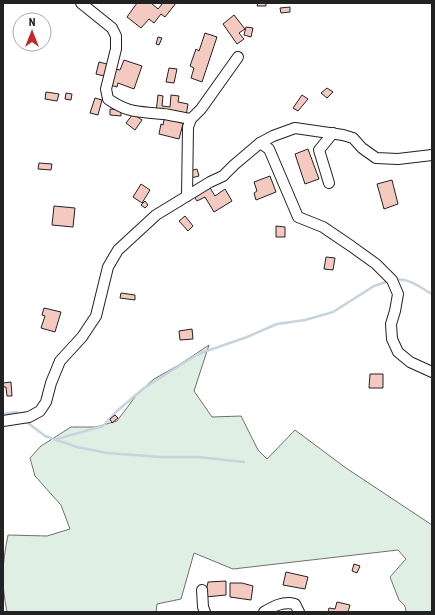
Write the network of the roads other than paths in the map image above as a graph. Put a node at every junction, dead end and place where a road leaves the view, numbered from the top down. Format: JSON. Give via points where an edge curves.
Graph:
{"nodes":[{"id":1,"x":81,"y":3,"type":"edge"},
{"id":2,"x":238,"y":57,"type":"dead end"},
{"id":3,"x":191,"y":119,"type":"junction"},
{"id":4,"x":333,"y":133,"type":"junction"},
{"id":5,"x":260,"y":143,"type":"junction"},
{"id":6,"x":432,"y":155,"type":"edge"},
{"id":7,"x":330,"y":183,"type":"dead end"},
{"id":8,"x":187,"y":196,"type":"junction"},
{"id":9,"x":432,"y":372,"type":"edge"},
{"id":10,"x":3,"y":421,"type":"edge"},
{"id":11,"x":202,"y":590,"type":"dead end"},
{"id":12,"x":205,"y":612,"type":"edge"},
{"id":13,"x":264,"y":612,"type":"edge"},
{"id":14,"x":299,"y":612,"type":"edge"}],
"edges":[{"from":1,"to":3,"type":"street","via":[[112,28],[116,36],[116,49],[106,89],[108,99],[120,107],[137,112]]},
{"from":2,"to":3,"type":"street"},
{"from":3,"to":8,"type":"street","via":[[188,127]]},
{"from":4,"to":5,"type":"street","via":[[295,128]]},
{"from":4,"to":6,"type":"street","via":[[353,138],[376,158],[398,159]]},
{"from":4,"to":7,"type":"street","via":[[319,150]]},
{"from":5,"to":8,"type":"street","via":[[223,176]]},
{"from":5,"to":9,"type":"street","via":[[269,149],[298,217],[323,227],[376,264],[392,280],[398,294],[391,324],[392,339],[398,352],[410,362]]},
{"from":8,"to":10,"type":"street","via":[[156,215],[118,250],[108,268],[96,316],[60,361],[46,402],[40,411],[29,417]]},
{"from":11,"to":12,"type":"street"},
{"from":13,"to":14,"type":"street","via":[[275,605],[289,602],[295,604]]}]}
